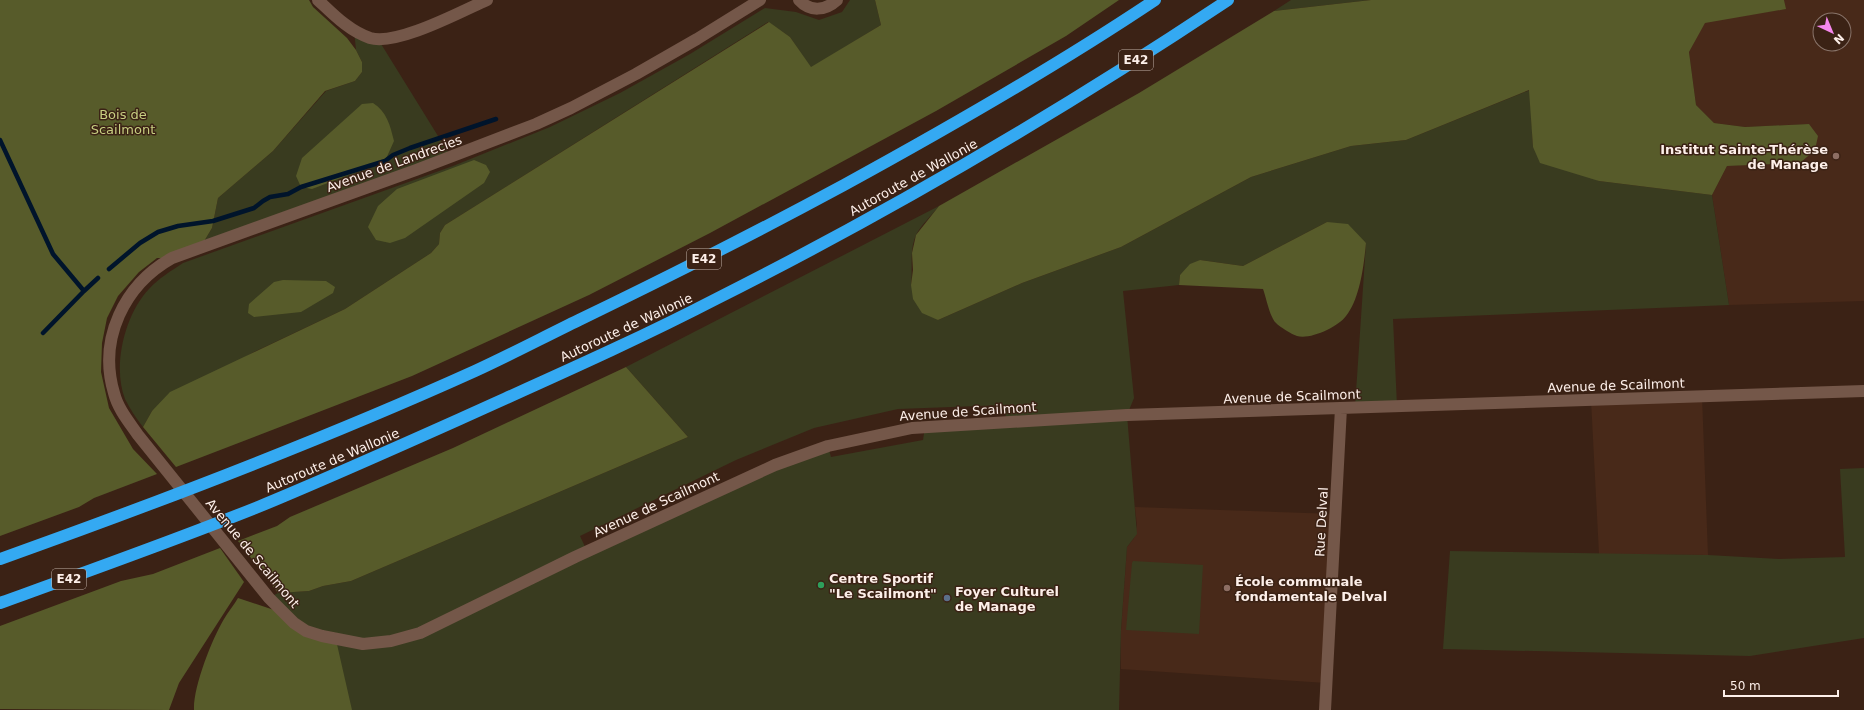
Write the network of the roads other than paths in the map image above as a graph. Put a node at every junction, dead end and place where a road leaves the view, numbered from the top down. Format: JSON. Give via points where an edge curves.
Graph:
{"nodes":[{"id":1,"x":318,"y":0,"type":"edge"},
{"id":2,"x":487,"y":0,"type":"edge"},
{"id":3,"x":760,"y":0,"type":"edge"},
{"id":4,"x":798,"y":0,"type":"edge"},
{"id":5,"x":837,"y":0,"type":"edge"},
{"id":6,"x":1155,"y":0,"type":"edge"},
{"id":7,"x":1228,"y":0,"type":"edge"},
{"id":8,"x":1864,"y":391,"type":"edge"},
{"id":9,"x":114,"y":394,"type":"joint"},
{"id":10,"x":1341,"y":408,"type":"junction"},
{"id":11,"x":0,"y":559,"type":"edge"},
{"id":12,"x":0,"y":603,"type":"edge"},
{"id":13,"x":1325,"y":710,"type":"edge"}],
"edges":[{"from":1,"to":2,"type":"street","via":[[342,22],[369,37],[378,39],[402,36]]},
{"from":3,"to":9,"type":"street","name":"Avenue de Landrecies","via":[[697,40],[543,121],[159,265],[138,284],[120,309],[114,324],[109,358]]},
{"from":4,"to":5,"type":"street","via":[[814,9],[830,6]]},
{"from":6,"to":11,"type":"highway","name":"Autoroute de Wallonie","number":"E42","via":[[1022,84],[917,144],[699,262],[475,371],[231,473]]},
{"from":7,"to":12,"type":"highway","name":"Autoroute de Wallonie","number":"E42","via":[[1153,50],[935,182],[722,296],[492,405],[260,506]]},
{"from":8,"to":10,"type":"street","name":"Avenue de Scailmont"},
{"from":9,"to":10,"type":"street","name":"Avenue de Scailmont","via":[[138,435],[283,613],[306,631],[336,640],[363,644],[391,641],[420,633],[587,551],[774,465],[828,446],[872,435],[925,427],[1127,415]]},
{"from":10,"to":13,"type":"street","name":"Rue Delval"}]}
